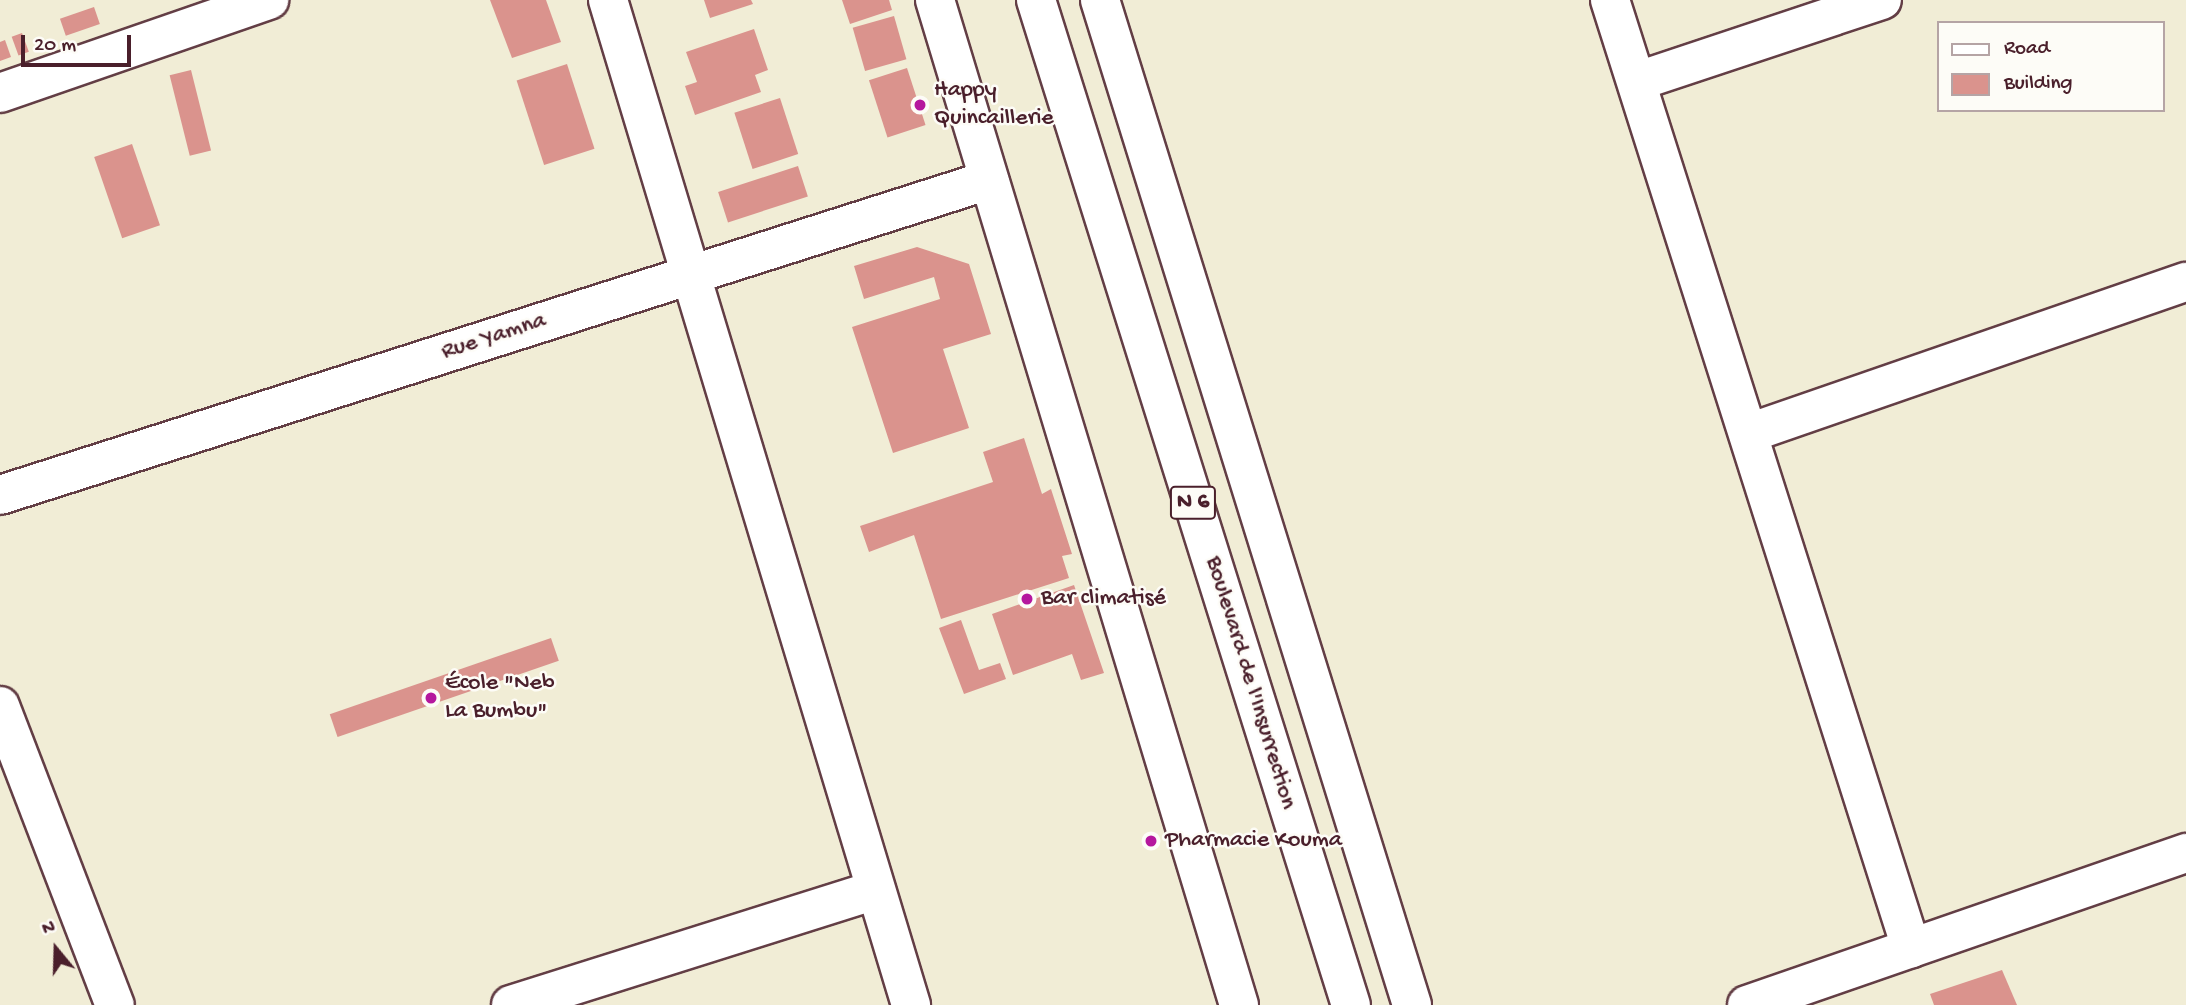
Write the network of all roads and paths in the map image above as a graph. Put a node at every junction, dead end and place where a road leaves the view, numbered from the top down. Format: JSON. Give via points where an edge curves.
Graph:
{"nodes":[{"id":1,"x":269,"y":0,"type":"edge"},
{"id":2,"x":608,"y":0,"type":"edge"},
{"id":3,"x":935,"y":0,"type":"edge"},
{"id":4,"x":1036,"y":0,"type":"edge"},
{"id":5,"x":1100,"y":0,"type":"edge"},
{"id":6,"x":1610,"y":0,"type":"edge"},
{"id":7,"x":1882,"y":0,"type":"edge"},
{"id":8,"x":1638,"y":81,"type":"junction"},
{"id":9,"x":0,"y":93,"type":"edge"},
{"id":10,"x":989,"y":180,"type":"junction"},
{"id":11,"x":694,"y":273,"type":"junction"},
{"id":12,"x":2186,"y":282,"type":"edge"},
{"id":13,"x":1749,"y":433,"type":"junction"},
{"id":14,"x":0,"y":495,"type":"edge"},
{"id":15,"x":0,"y":706,"type":"edge"},
{"id":16,"x":2186,"y":853,"type":"edge"},
{"id":17,"x":875,"y":890,"type":"junction"},
{"id":18,"x":1911,"y":948,"type":"junction"},
{"id":19,"x":116,"y":1005,"type":"edge"},
{"id":20,"x":511,"y":1005,"type":"edge"},
{"id":21,"x":911,"y":1005,"type":"edge"},
{"id":22,"x":1239,"y":1005,"type":"edge"},
{"id":23,"x":1351,"y":1005,"type":"edge"},
{"id":24,"x":1412,"y":1005,"type":"edge"},
{"id":25,"x":1747,"y":1005,"type":"edge"}],
"edges":[{"from":1,"to":9,"type":"street"},
{"from":2,"to":11,"type":"street"},
{"from":3,"to":10,"type":"street"},
{"from":4,"to":23,"type":"street","name":"Boulevard de l'Insurrection","number":"N 6"},
{"from":5,"to":24,"type":"street","number":"N 6"},
{"from":6,"to":8,"type":"street"},
{"from":7,"to":8,"type":"street"},
{"from":8,"to":13,"type":"street"},
{"from":10,"to":11,"type":"street","name":"Rue Yamna"},
{"from":10,"to":22,"type":"street"},
{"from":11,"to":14,"type":"street","name":"Rue Yamna"},
{"from":11,"to":17,"type":"street"},
{"from":12,"to":13,"type":"street"},
{"from":13,"to":18,"type":"street"},
{"from":15,"to":19,"type":"street"},
{"from":16,"to":18,"type":"street"},
{"from":17,"to":20,"type":"street"},
{"from":17,"to":21,"type":"street"},
{"from":18,"to":25,"type":"street"}]}
